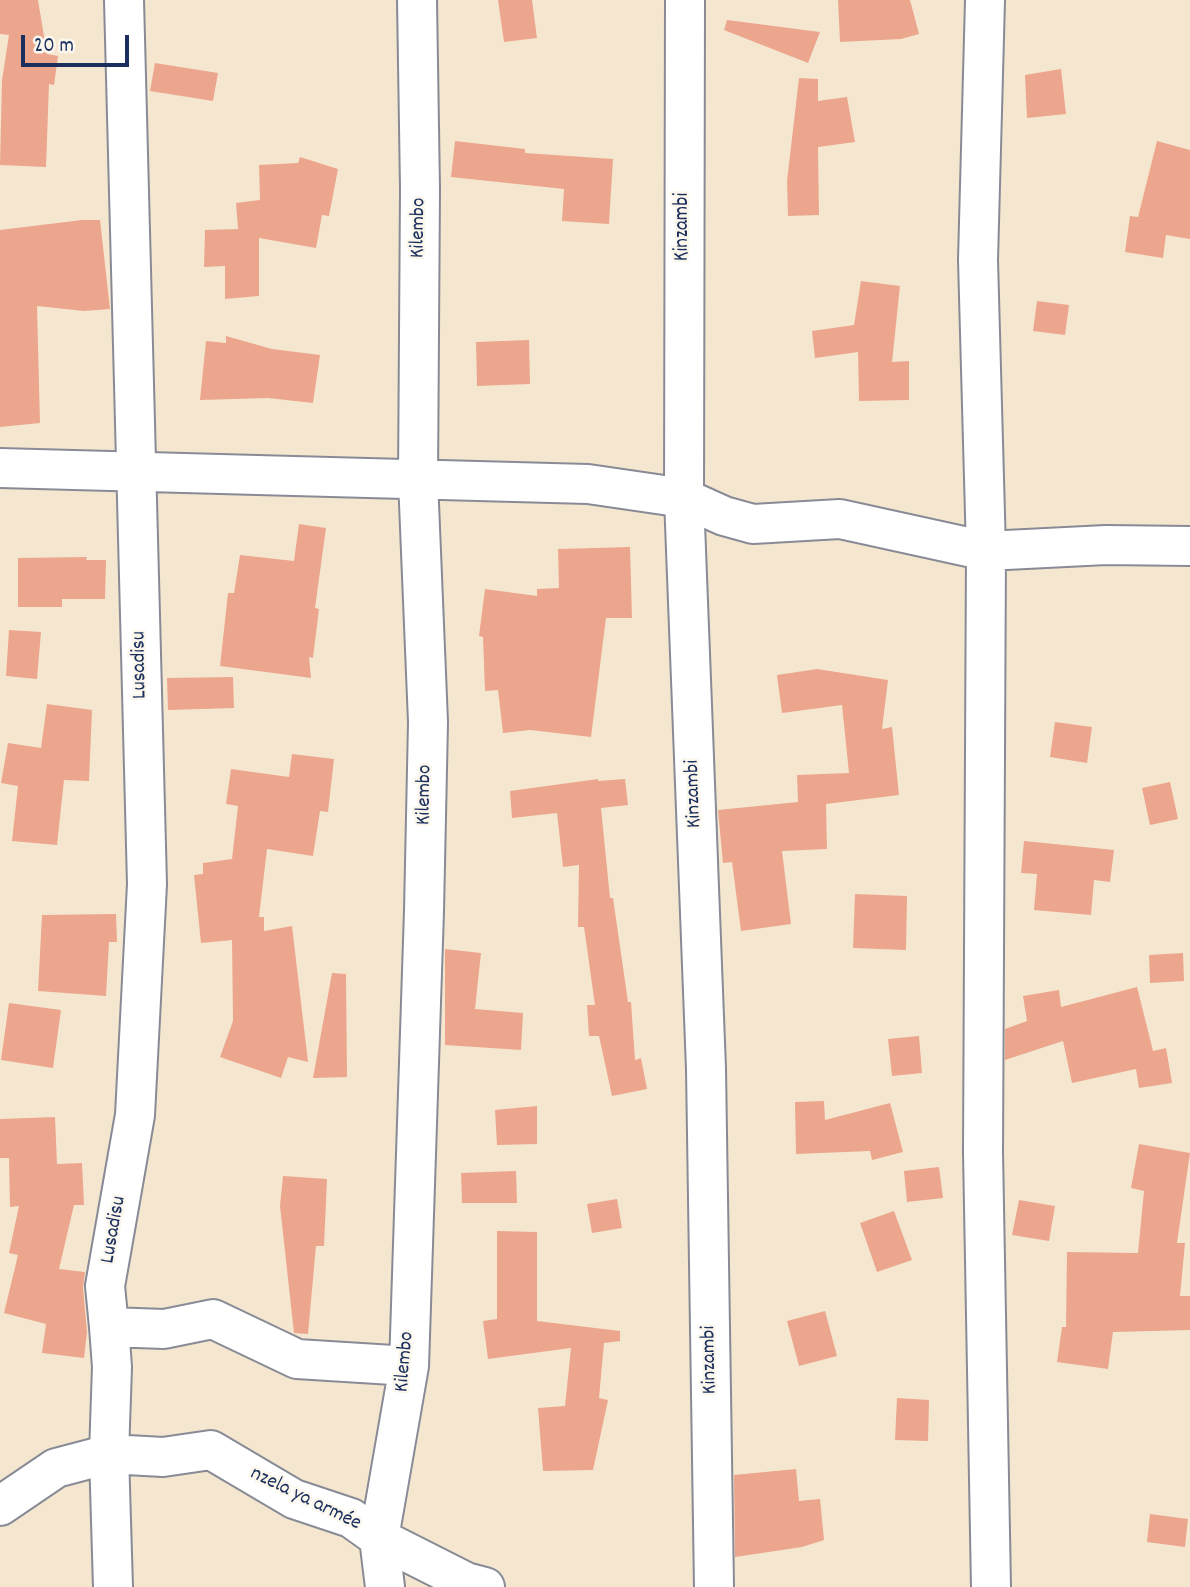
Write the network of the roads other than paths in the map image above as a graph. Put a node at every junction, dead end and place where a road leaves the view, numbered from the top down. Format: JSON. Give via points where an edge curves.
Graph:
{"nodes":[{"id":1,"x":124,"y":0,"type":"edge"},
{"id":2,"x":416,"y":0,"type":"edge"},
{"id":3,"x":685,"y":0,"type":"edge"},
{"id":4,"x":985,"y":0,"type":"edge"},
{"id":5,"x":0,"y":468,"type":"edge"},
{"id":6,"x":137,"y":473,"type":"junction"},
{"id":7,"x":418,"y":479,"type":"junction"},
{"id":8,"x":684,"y":498,"type":"junction"},
{"id":9,"x":1190,"y":546,"type":"edge"},
{"id":10,"x":986,"y":551,"type":"junction"},
{"id":11,"x":109,"y":1326,"type":"junction"},
{"id":12,"x":409,"y":1366,"type":"junction"},
{"id":13,"x":109,"y":1454,"type":"junction"},
{"id":14,"x":0,"y":1506,"type":"edge"},
{"id":15,"x":379,"y":1538,"type":"junction"},
{"id":16,"x":113,"y":1587,"type":"edge"},
{"id":17,"x":385,"y":1587,"type":"edge"},
{"id":18,"x":485,"y":1587,"type":"edge"},
{"id":19,"x":714,"y":1587,"type":"edge"},
{"id":20,"x":991,"y":1587,"type":"edge"}],
"edges":[{"from":1,"to":6,"type":"street","name":"Lusadisu"},
{"from":2,"to":7,"type":"street","name":"Kilembo"},
{"from":3,"to":8,"type":"street","name":"Kinzambi"},
{"from":4,"to":10,"type":"street","via":[[978,260]]},
{"from":5,"to":6,"type":"street"},
{"from":6,"to":7,"type":"street"},
{"from":6,"to":11,"type":"street","name":"Lusadisu","via":[[147,884],[135,1115],[105,1286]]},
{"from":7,"to":8,"type":"street","via":[[588,484]]},
{"from":7,"to":12,"type":"street","name":"Kilembo","via":[[428,722]]},
{"from":8,"to":10,"type":"street","via":[[753,524],[840,519]]},
{"from":8,"to":19,"type":"street","name":"Kinzambi","via":[[706,1069]]},
{"from":9,"to":10,"type":"street"},
{"from":10,"to":20,"type":"street","via":[[983,1152]]},
{"from":11,"to":12,"type":"street","via":[[164,1329],[213,1319],[297,1359]]},
{"from":11,"to":13,"type":"street"},
{"from":12,"to":15,"type":"street","name":"Kilembo"},
{"from":13,"to":14,"type":"street","via":[[56,1468]]},
{"from":13,"to":15,"type":"street","name":"nzela ya armée","via":[[163,1457],[211,1450],[294,1499],[351,1518]]},
{"from":13,"to":16,"type":"street"},
{"from":15,"to":17,"type":"street","name":"Kilembo"},
{"from":15,"to":18,"type":"street","name":"nzela ya armée"}]}
